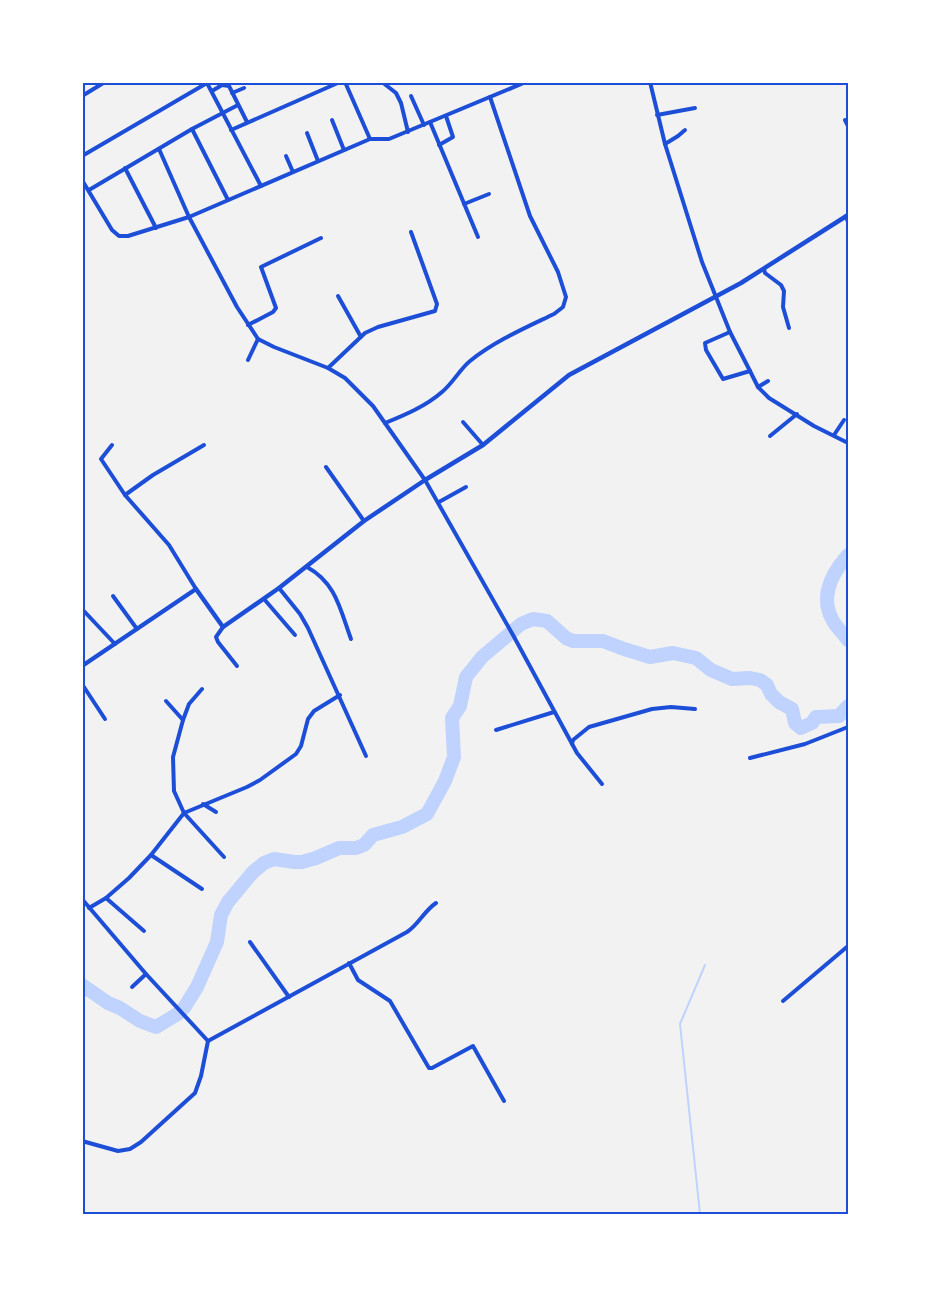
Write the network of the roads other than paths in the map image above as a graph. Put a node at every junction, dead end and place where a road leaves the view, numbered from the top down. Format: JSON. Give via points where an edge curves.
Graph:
{"nodes":[{"id":1,"x":105,"y":82,"type":"edge"},
{"id":2,"x":340,"y":82,"type":"edge"},
{"id":3,"x":345,"y":82,"type":"edge"},
{"id":4,"x":382,"y":82,"type":"edge"},
{"id":5,"x":650,"y":82,"type":"edge"},
{"id":6,"x":207,"y":83,"type":"edge"},
{"id":7,"x":526,"y":83,"type":"edge"},
{"id":8,"x":244,"y":88,"type":"dead end"},
{"id":9,"x":212,"y":91,"type":"junction"},
{"id":10,"x":232,"y":93,"type":"junction"},
{"id":11,"x":82,"y":96,"type":"edge"},
{"id":12,"x":411,"y":96,"type":"dead end"},
{"id":13,"x":490,"y":97,"type":"junction"},
{"id":14,"x":238,"y":105,"type":"junction"},
{"id":15,"x":695,"y":108,"type":"dead end"},
{"id":16,"x":221,"y":112,"type":"junction"},
{"id":17,"x":657,"y":115,"type":"junction"},
{"id":18,"x":446,"y":116,"type":"junction"},
{"id":19,"x":332,"y":120,"type":"dead end"},
{"id":20,"x":845,"y":120,"type":"dead end"},
{"id":21,"x":247,"y":122,"type":"junction"},
{"id":22,"x":430,"y":122,"type":"junction"},
{"id":23,"x":424,"y":125,"type":"junction"},
{"id":24,"x":849,"y":126,"type":"edge"},
{"id":25,"x":192,"y":129,"type":"junction"},
{"id":26,"x":231,"y":130,"type":"junction"},
{"id":27,"x":685,"y":130,"type":"dead end"},
{"id":28,"x":408,"y":132,"type":"junction"},
{"id":29,"x":307,"y":133,"type":"dead end"},
{"id":30,"x":370,"y":139,"type":"junction"},
{"id":31,"x":664,"y":144,"type":"junction"},
{"id":32,"x":439,"y":145,"type":"junction"},
{"id":33,"x":159,"y":149,"type":"junction"},
{"id":34,"x":344,"y":150,"type":"junction"},
{"id":35,"x":82,"y":156,"type":"edge"},
{"id":36,"x":286,"y":156,"type":"dead end"},
{"id":37,"x":318,"y":161,"type":"junction"},
{"id":38,"x":125,"y":168,"type":"junction"},
{"id":39,"x":292,"y":172,"type":"junction"},
{"id":40,"x":82,"y":180,"type":"edge"},
{"id":41,"x":261,"y":186,"type":"junction"},
{"id":42,"x":89,"y":190,"type":"junction"},
{"id":43,"x":489,"y":194,"type":"dead end"},
{"id":44,"x":228,"y":200,"type":"junction"},
{"id":45,"x":464,"y":204,"type":"junction"},
{"id":46,"x":189,"y":217,"type":"junction"},
{"id":47,"x":848,"y":218,"type":"edge"},
{"id":48,"x":156,"y":228,"type":"junction"},
{"id":49,"x":411,"y":232,"type":"dead end"},
{"id":50,"x":478,"y":237,"type":"dead end"},
{"id":51,"x":321,"y":238,"type":"dead end"},
{"id":52,"x":764,"y":269,"type":"junction"},
{"id":53,"x":338,"y":296,"type":"dead end"},
{"id":54,"x":716,"y":297,"type":"junction"},
{"id":55,"x":249,"y":325,"type":"junction"},
{"id":56,"x":789,"y":328,"type":"dead end"},
{"id":57,"x":730,"y":332,"type":"junction"},
{"id":58,"x":361,"y":337,"type":"junction"},
{"id":59,"x":258,"y":339,"type":"junction"},
{"id":60,"x":248,"y":360,"type":"dead end"},
{"id":61,"x":328,"y":368,"type":"junction"},
{"id":62,"x":750,"y":371,"type":"junction"},
{"id":63,"x":768,"y":381,"type":"dead end"},
{"id":64,"x":758,"y":387,"type":"junction"},
{"id":65,"x":797,"y":414,"type":"junction"},
{"id":66,"x":843,"y":420,"type":"dead end"},
{"id":67,"x":463,"y":422,"type":"dead end"},
{"id":68,"x":385,"y":423,"type":"junction"},
{"id":69,"x":834,"y":435,"type":"junction"},
{"id":70,"x":770,"y":436,"type":"dead end"},
{"id":71,"x":849,"y":442,"type":"edge"},
{"id":72,"x":483,"y":444,"type":"junction"},
{"id":73,"x":112,"y":445,"type":"dead end"},
{"id":74,"x":204,"y":445,"type":"dead end"},
{"id":75,"x":326,"y":467,"type":"dead end"},
{"id":76,"x":425,"y":480,"type":"junction"},
{"id":77,"x":466,"y":487,"type":"dead end"},
{"id":78,"x":125,"y":495,"type":"junction"},
{"id":79,"x":439,"y":502,"type":"junction"},
{"id":80,"x":364,"y":521,"type":"junction"},
{"id":81,"x":306,"y":567,"type":"junction"},
{"id":82,"x":279,"y":588,"type":"junction"},
{"id":83,"x":195,"y":590,"type":"junction"},
{"id":84,"x":113,"y":596,"type":"dead end"},
{"id":85,"x":264,"y":598,"type":"junction"},
{"id":86,"x":82,"y":609,"type":"edge"},
{"id":87,"x":223,"y":627,"type":"junction"},
{"id":88,"x":136,"y":629,"type":"junction"},
{"id":89,"x":295,"y":634,"type":"dead end"},
{"id":90,"x":351,"y":639,"type":"dead end"},
{"id":91,"x":115,"y":644,"type":"junction"},
{"id":92,"x":82,"y":666,"type":"edge"},
{"id":93,"x":237,"y":666,"type":"dead end"},
{"id":94,"x":82,"y":684,"type":"edge"},
{"id":95,"x":202,"y":689,"type":"dead end"},
{"id":96,"x":340,"y":695,"type":"junction"},
{"id":97,"x":166,"y":701,"type":"dead end"},
{"id":98,"x":695,"y":709,"type":"dead end"},
{"id":99,"x":555,"y":711,"type":"junction"},
{"id":100,"x":105,"y":719,"type":"dead end"},
{"id":101,"x":183,"y":720,"type":"junction"},
{"id":102,"x":849,"y":727,"type":"edge"},
{"id":103,"x":496,"y":730,"type":"dead end"},
{"id":104,"x":572,"y":745,"type":"junction"},
{"id":105,"x":366,"y":756,"type":"dead end"},
{"id":106,"x":750,"y":758,"type":"dead end"},
{"id":107,"x":602,"y":784,"type":"dead end"},
{"id":108,"x":203,"y":804,"type":"junction"},
{"id":109,"x":216,"y":812,"type":"dead end"},
{"id":110,"x":184,"y":813,"type":"junction"},
{"id":111,"x":151,"y":855,"type":"junction"},
{"id":112,"x":224,"y":857,"type":"dead end"},
{"id":113,"x":202,"y":889,"type":"dead end"},
{"id":114,"x":106,"y":898,"type":"junction"},
{"id":115,"x":82,"y":899,"type":"edge"},
{"id":116,"x":436,"y":903,"type":"dead end"},
{"id":117,"x":89,"y":908,"type":"junction"},
{"id":118,"x":144,"y":931,"type":"dead end"},
{"id":119,"x":250,"y":942,"type":"dead end"},
{"id":120,"x":849,"y":946,"type":"edge"},
{"id":121,"x":349,"y":963,"type":"junction"},
{"id":122,"x":146,"y":974,"type":"junction"},
{"id":123,"x":132,"y":987,"type":"dead end"},
{"id":124,"x":289,"y":997,"type":"junction"},
{"id":125,"x":783,"y":1001,"type":"dead end"},
{"id":126,"x":208,"y":1041,"type":"junction"},
{"id":127,"x":504,"y":1101,"type":"dead end"},
{"id":128,"x":82,"y":1141,"type":"edge"}],
"edges":[{"from":1,"to":11,"type":"street"},
{"from":2,"to":21,"type":"street"},
{"from":3,"to":30,"type":"street"},
{"from":4,"to":28,"type":"street","via":[[396,93]]},
{"from":5,"to":17,"type":"street"},
{"from":6,"to":9,"type":"street"},
{"from":6,"to":35,"type":"street"},
{"from":7,"to":13,"type":"street"},
{"from":8,"to":10,"type":"street"},
{"from":9,"to":10,"type":"street","via":[[226,84]]},
{"from":9,"to":16,"type":"street"},
{"from":10,"to":14,"type":"street"},
{"from":12,"to":23,"type":"street"},
{"from":13,"to":18,"type":"street"},
{"from":13,"to":68,"type":"street","via":[[530,216],[561,281],[566,297],[563,308],[491,346],[467,363],[441,393]]},
{"from":14,"to":16,"type":"street"},
{"from":14,"to":21,"type":"street"},
{"from":15,"to":17,"type":"street"},
{"from":16,"to":25,"type":"street"},
{"from":16,"to":26,"type":"street"},
{"from":17,"to":31,"type":"street"},
{"from":18,"to":22,"type":"street"},
{"from":18,"to":32,"type":"street","via":[[453,137]]},
{"from":19,"to":34,"type":"street"},
{"from":20,"to":24,"type":"street"},
{"from":21,"to":26,"type":"street"},
{"from":22,"to":23,"type":"street"},
{"from":22,"to":32,"type":"street"},
{"from":23,"to":28,"type":"street"},
{"from":25,"to":33,"type":"street"},
{"from":25,"to":44,"type":"street"},
{"from":26,"to":41,"type":"street"},
{"from":27,"to":31,"type":"street"},
{"from":28,"to":30,"type":"street","via":[[389,139]]},
{"from":29,"to":37,"type":"street"},
{"from":30,"to":34,"type":"street"},
{"from":31,"to":54,"type":"street"},
{"from":32,"to":45,"type":"street"},
{"from":33,"to":38,"type":"street"},
{"from":33,"to":46,"type":"street"},
{"from":34,"to":37,"type":"street"},
{"from":36,"to":39,"type":"street"},
{"from":37,"to":39,"type":"street"},
{"from":38,"to":42,"type":"street"},
{"from":38,"to":48,"type":"street"},
{"from":39,"to":41,"type":"street"},
{"from":40,"to":42,"type":"street"},
{"from":41,"to":44,"type":"street"},
{"from":42,"to":48,"type":"street","via":[[119,236]]},
{"from":43,"to":45,"type":"street"},
{"from":44,"to":46,"type":"street"},
{"from":45,"to":50,"type":"street"},
{"from":46,"to":48,"type":"street"},
{"from":46,"to":55,"type":"street"},
{"from":47,"to":52,"type":"street"},
{"from":49,"to":58,"type":"street","via":[[437,304],[435,311],[378,327]]},
{"from":51,"to":55,"type":"street","via":[[261,267],[276,308]]},
{"from":52,"to":54,"type":"street"},
{"from":52,"to":56,"type":"street","via":[[784,291],[783,307]]},
{"from":53,"to":58,"type":"street"},
{"from":54,"to":57,"type":"street"},
{"from":54,"to":72,"type":"street","via":[[568,375]]},
{"from":55,"to":59,"type":"street"},
{"from":57,"to":62,"type":"street"},
{"from":57,"to":62,"type":"street","via":[[705,344],[706,350],[723,379]]},
{"from":58,"to":61,"type":"street"},
{"from":59,"to":60,"type":"street"},
{"from":59,"to":61,"type":"street"},
{"from":61,"to":68,"type":"street","via":[[361,392]]},
{"from":62,"to":64,"type":"street"},
{"from":63,"to":64,"type":"street"},
{"from":64,"to":65,"type":"street"},
{"from":65,"to":69,"type":"street"},
{"from":65,"to":70,"type":"street"},
{"from":66,"to":69,"type":"street"},
{"from":67,"to":72,"type":"street"},
{"from":68,"to":76,"type":"street"},
{"from":69,"to":71,"type":"street"},
{"from":72,"to":76,"type":"street"},
{"from":73,"to":78,"type":"street","via":[[101,459]]},
{"from":74,"to":78,"type":"street"},
{"from":75,"to":80,"type":"street"},
{"from":76,"to":79,"type":"street"},
{"from":76,"to":80,"type":"street"},
{"from":77,"to":79,"type":"street"},
{"from":78,"to":83,"type":"street","via":[[169,545]]},
{"from":79,"to":99,"type":"street"},
{"from":80,"to":81,"type":"street"},
{"from":81,"to":82,"type":"street"},
{"from":81,"to":90,"type":"street","via":[[331,587]]},
{"from":82,"to":85,"type":"street"},
{"from":82,"to":96,"type":"street","via":[[300,614]]},
{"from":83,"to":87,"type":"street"},
{"from":83,"to":88,"type":"street"},
{"from":84,"to":88,"type":"street"},
{"from":85,"to":87,"type":"street"},
{"from":85,"to":89,"type":"street"},
{"from":86,"to":91,"type":"street"},
{"from":87,"to":93,"type":"street","via":[[216,638]]},
{"from":88,"to":91,"type":"street"},
{"from":91,"to":92,"type":"street"},
{"from":94,"to":100,"type":"street"},
{"from":95,"to":101,"type":"street","via":[[189,704]]},
{"from":96,"to":105,"type":"street"},
{"from":96,"to":108,"type":"street","via":[[308,719],[296,754],[260,780]]},
{"from":97,"to":101,"type":"street"},
{"from":98,"to":104,"type":"street","via":[[661,708],[589,727]]},
{"from":99,"to":103,"type":"street"},
{"from":99,"to":104,"type":"street"},
{"from":101,"to":110,"type":"street","via":[[172,771],[174,791]]},
{"from":102,"to":106,"type":"street","via":[[805,744]]},
{"from":104,"to":107,"type":"street"},
{"from":108,"to":109,"type":"street"},
{"from":108,"to":110,"type":"street"},
{"from":110,"to":111,"type":"street"},
{"from":110,"to":112,"type":"street"},
{"from":111,"to":113,"type":"street"},
{"from":111,"to":114,"type":"street"},
{"from":114,"to":117,"type":"street"},
{"from":114,"to":118,"type":"street"},
{"from":115,"to":117,"type":"street"},
{"from":116,"to":121,"type":"street","via":[[407,932]]},
{"from":117,"to":122,"type":"street"},
{"from":119,"to":124,"type":"street"},
{"from":120,"to":125,"type":"street"},
{"from":121,"to":124,"type":"street"},
{"from":121,"to":127,"type":"street","via":[[358,980],[390,1001],[429,1068],[472,1046]]},
{"from":122,"to":123,"type":"street"},
{"from":122,"to":126,"type":"street"},
{"from":124,"to":126,"type":"street"},
{"from":126,"to":128,"type":"street","via":[[195,1094],[141,1142],[118,1151]]}]}
